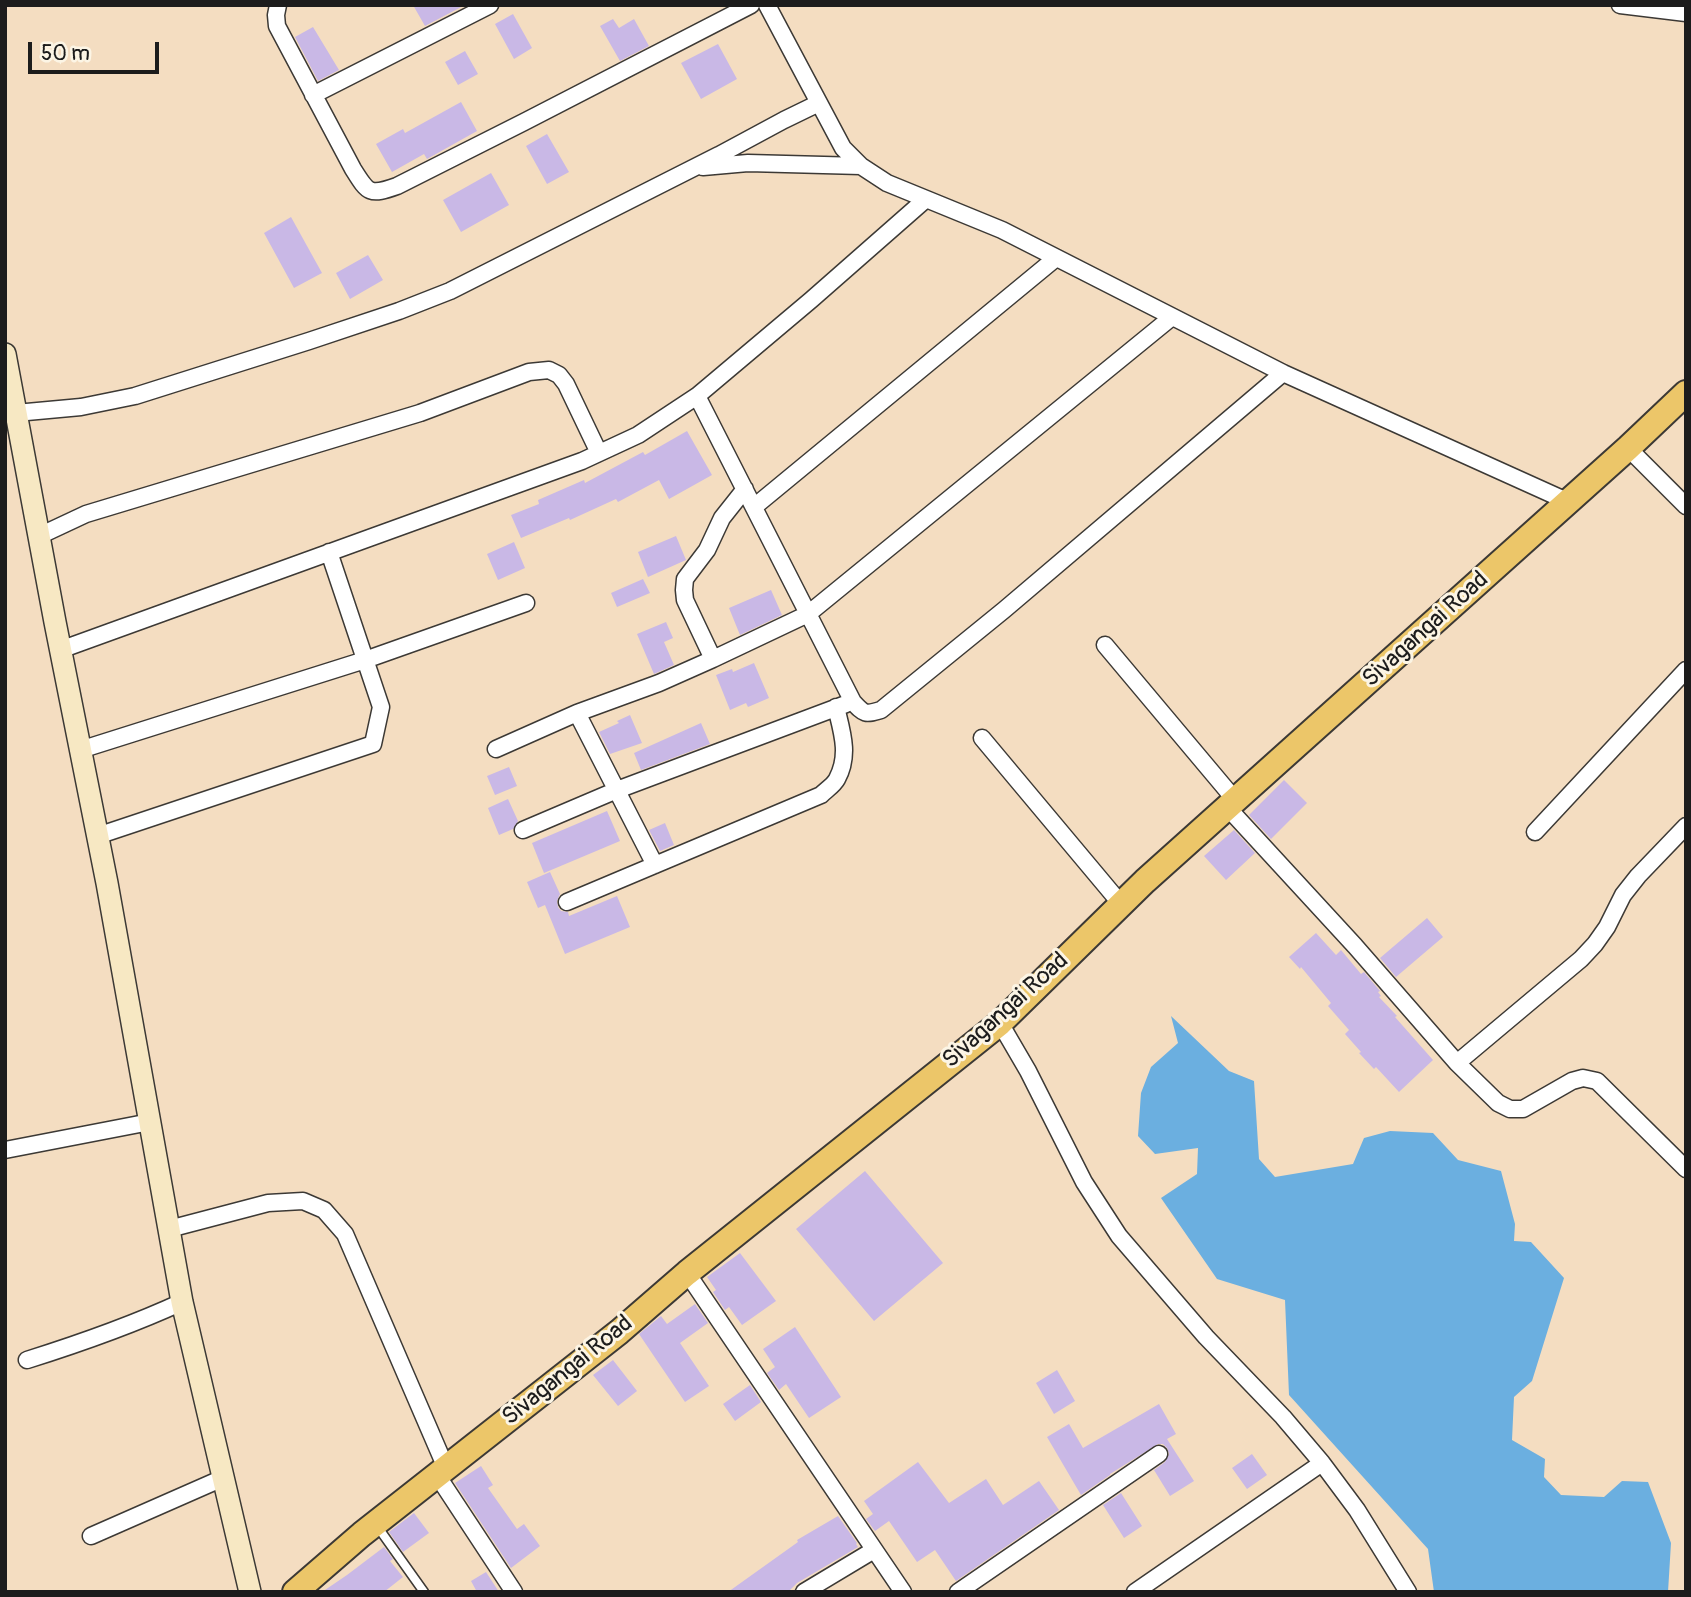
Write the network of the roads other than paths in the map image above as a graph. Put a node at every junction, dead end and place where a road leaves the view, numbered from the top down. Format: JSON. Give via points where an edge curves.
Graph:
{"nodes":[{"id":1,"x":278,"y":5,"type":"edge"},
{"id":2,"x":490,"y":5,"type":"edge"},
{"id":3,"x":751,"y":5,"type":"edge"},
{"id":4,"x":767,"y":5,"type":"edge"},
{"id":5,"x":1620,"y":5,"type":"edge"},
{"id":6,"x":1686,"y":13,"type":"edge"},
{"id":7,"x":313,"y":95,"type":"junction"},
{"id":8,"x":819,"y":103,"type":"junction"},
{"id":9,"x":861,"y":166,"type":"junction"},
{"id":10,"x":695,"y":167,"type":"junction"},
{"id":11,"x":926,"y":200,"type":"junction"},
{"id":12,"x":1056,"y":258,"type":"junction"},
{"id":13,"x":1172,"y":317,"type":"junction"},
{"id":14,"x":5,"y":354,"type":"edge"},
{"id":15,"x":1283,"y":373,"type":"junction"},
{"id":16,"x":1686,"y":393,"type":"edge"},
{"id":17,"x":697,"y":396,"type":"junction"},
{"id":18,"x":11,"y":414,"type":"edge"},
{"id":19,"x":1628,"y":448,"type":"junction"},
{"id":20,"x":599,"y":453,"type":"junction"},
{"id":21,"x":745,"y":489,"type":"junction"},
{"id":22,"x":1569,"y":502,"type":"junction"},
{"id":23,"x":1686,"y":506,"type":"edge"},
{"id":24,"x":754,"y":507,"type":"junction"},
{"id":25,"x":39,"y":536,"type":"junction"},
{"id":26,"x":329,"y":552,"type":"junction"},
{"id":27,"x":526,"y":603,"type":"dead end"},
{"id":28,"x":808,"y":614,"type":"junction"},
{"id":29,"x":1105,"y":645,"type":"dead end"},
{"id":30,"x":60,"y":650,"type":"junction"},
{"id":31,"x":713,"y":659,"type":"junction"},
{"id":32,"x":365,"y":660,"type":"junction"},
{"id":33,"x":1686,"y":670,"type":"edge"},
{"id":34,"x":853,"y":702,"type":"junction"},
{"id":35,"x":836,"y":707,"type":"junction"},
{"id":36,"x":577,"y":713,"type":"junction"},
{"id":37,"x":982,"y":738,"type":"dead end"},
{"id":38,"x":496,"y":749,"type":"dead end"},
{"id":39,"x":80,"y":750,"type":"junction"},
{"id":40,"x":617,"y":790,"type":"junction"},
{"id":41,"x":1232,"y":805,"type":"junction"},
{"id":42,"x":1686,"y":826,"type":"edge"},
{"id":43,"x":523,"y":830,"type":"dead end"},
{"id":44,"x":1535,"y":832,"type":"dead end"},
{"id":45,"x":97,"y":836,"type":"junction"},
{"id":46,"x":655,"y":865,"type":"junction"},
{"id":47,"x":567,"y":902,"type":"dead end"},
{"id":48,"x":1121,"y":904,"type":"junction"},
{"id":49,"x":1000,"y":1023,"type":"junction"},
{"id":50,"x":1457,"y":1063,"type":"junction"},
{"id":51,"x":150,"y":1122,"type":"junction"},
{"id":52,"x":5,"y":1150,"type":"edge"},
{"id":53,"x":1686,"y":1170,"type":"edge"},
{"id":54,"x":169,"y":1229,"type":"junction"},
{"id":55,"x":687,"y":1273,"type":"junction"},
{"id":56,"x":182,"y":1302,"type":"junction"},
{"id":57,"x":27,"y":1360,"type":"dead end"},
{"id":58,"x":1159,"y":1454,"type":"dead end"},
{"id":59,"x":1322,"y":1463,"type":"junction"},
{"id":60,"x":442,"y":1471,"type":"junction"},
{"id":61,"x":223,"y":1478,"type":"junction"},
{"id":62,"x":375,"y":1524,"type":"junction"},
{"id":63,"x":91,"y":1536,"type":"dead end"},
{"id":64,"x":874,"y":1550,"type":"junction"},
{"id":65,"x":250,"y":1592,"type":"edge"},
{"id":66,"x":295,"y":1592,"type":"edge"},
{"id":67,"x":424,"y":1592,"type":"edge"},
{"id":68,"x":514,"y":1592,"type":"edge"},
{"id":69,"x":804,"y":1592,"type":"edge"},
{"id":70,"x":903,"y":1592,"type":"edge"},
{"id":71,"x":958,"y":1592,"type":"edge"},
{"id":72,"x":1135,"y":1592,"type":"edge"},
{"id":73,"x":1408,"y":1592,"type":"edge"}],
"edges":[{"from":1,"to":7,"type":"street","via":[[277,26]]},
{"from":2,"to":7,"type":"street"},
{"from":3,"to":7,"type":"street","via":[[380,192],[364,187]]},
{"from":4,"to":8,"type":"street"},
{"from":5,"to":6,"type":"street"},
{"from":8,"to":9,"type":"street","via":[[843,148]]},
{"from":8,"to":10,"type":"street"},
{"from":9,"to":10,"type":"street","via":[[748,163]]},
{"from":9,"to":11,"type":"street"},
{"from":10,"to":18,"type":"street","via":[[399,311],[135,396]]},
{"from":11,"to":12,"type":"street","via":[[1002,230]]},
{"from":11,"to":17,"type":"street"},
{"from":12,"to":13,"type":"street"},
{"from":12,"to":24,"type":"street"},
{"from":13,"to":15,"type":"street"},
{"from":13,"to":28,"type":"street"},
{"from":14,"to":18,"type":"street"},
{"from":15,"to":22,"type":"street"},
{"from":15,"to":34,"type":"street","via":[[881,710],[868,714]]},
{"from":16,"to":19,"type":"main road","name":"Sivagangai Road"},
{"from":17,"to":20,"type":"street","via":[[638,435]]},
{"from":17,"to":21,"type":"street"},
{"from":18,"to":25,"type":"street"},
{"from":19,"to":22,"type":"main road","name":"Sivagangai Road"},
{"from":19,"to":23,"type":"street"},
{"from":20,"to":25,"type":"street","via":[[559,375],[549,370],[529,372],[420,413],[86,514]]},
{"from":20,"to":26,"type":"street"},
{"from":21,"to":24,"type":"street"},
{"from":21,"to":31,"type":"street","via":[[685,579],[685,600]]},
{"from":22,"to":41,"type":"main road","name":"Sivagangai Road"},
{"from":24,"to":28,"type":"street"},
{"from":25,"to":30,"type":"street"},
{"from":26,"to":30,"type":"street"},
{"from":26,"to":32,"type":"street"},
{"from":27,"to":32,"type":"street"},
{"from":28,"to":31,"type":"street"},
{"from":28,"to":34,"type":"street"},
{"from":29,"to":41,"type":"street"},
{"from":30,"to":39,"type":"street"},
{"from":31,"to":36,"type":"street"},
{"from":32,"to":39,"type":"street"},
{"from":32,"to":45,"type":"street","via":[[381,707],[373,744]]},
{"from":33,"to":44,"type":"street"},
{"from":34,"to":35,"type":"street"},
{"from":35,"to":40,"type":"street"},
{"from":35,"to":46,"type":"street","via":[[845,748],[843,764],[836,781],[821,795]]},
{"from":36,"to":38,"type":"street"},
{"from":36,"to":40,"type":"street"},
{"from":37,"to":48,"type":"street"},
{"from":39,"to":45,"type":"street"},
{"from":40,"to":43,"type":"street"},
{"from":40,"to":46,"type":"street"},
{"from":41,"to":48,"type":"main road","name":"Sivagangai Road"},
{"from":41,"to":50,"type":"street"},
{"from":42,"to":50,"type":"street","via":[[1638,876],[1581,959]]},
{"from":45,"to":51,"type":"street"},
{"from":46,"to":47,"type":"street"},
{"from":48,"to":49,"type":"main road","name":"Sivagangai Road"},
{"from":49,"to":55,"type":"main road","name":"Sivagangai Road"},
{"from":49,"to":59,"type":"street","via":[[1084,1182],[1119,1236]]},
{"from":50,"to":53,"type":"street","via":[[1510,1109],[1523,1109],[1572,1081],[1597,1081]]},
{"from":51,"to":52,"type":"street"},
{"from":51,"to":54,"type":"street"},
{"from":54,"to":56,"type":"street"},
{"from":54,"to":60,"type":"street","via":[[268,1203],[303,1201],[324,1210],[345,1234]]},
{"from":55,"to":60,"type":"main road","name":"Sivagangai Road"},
{"from":55,"to":64,"type":"street"},
{"from":56,"to":57,"type":"street","via":[[132,1325]]},
{"from":56,"to":61,"type":"street"},
{"from":58,"to":71,"type":"street"},
{"from":59,"to":72,"type":"street"},
{"from":59,"to":73,"type":"street"},
{"from":60,"to":62,"type":"main road","name":"Sivagangai Road"},
{"from":60,"to":68,"type":"street"},
{"from":61,"to":63,"type":"street"},
{"from":61,"to":65,"type":"street"},
{"from":62,"to":66,"type":"main road","name":"Sivagangai Road"},
{"from":62,"to":67,"type":"lane"},
{"from":64,"to":69,"type":"street"},
{"from":64,"to":70,"type":"street"}]}
